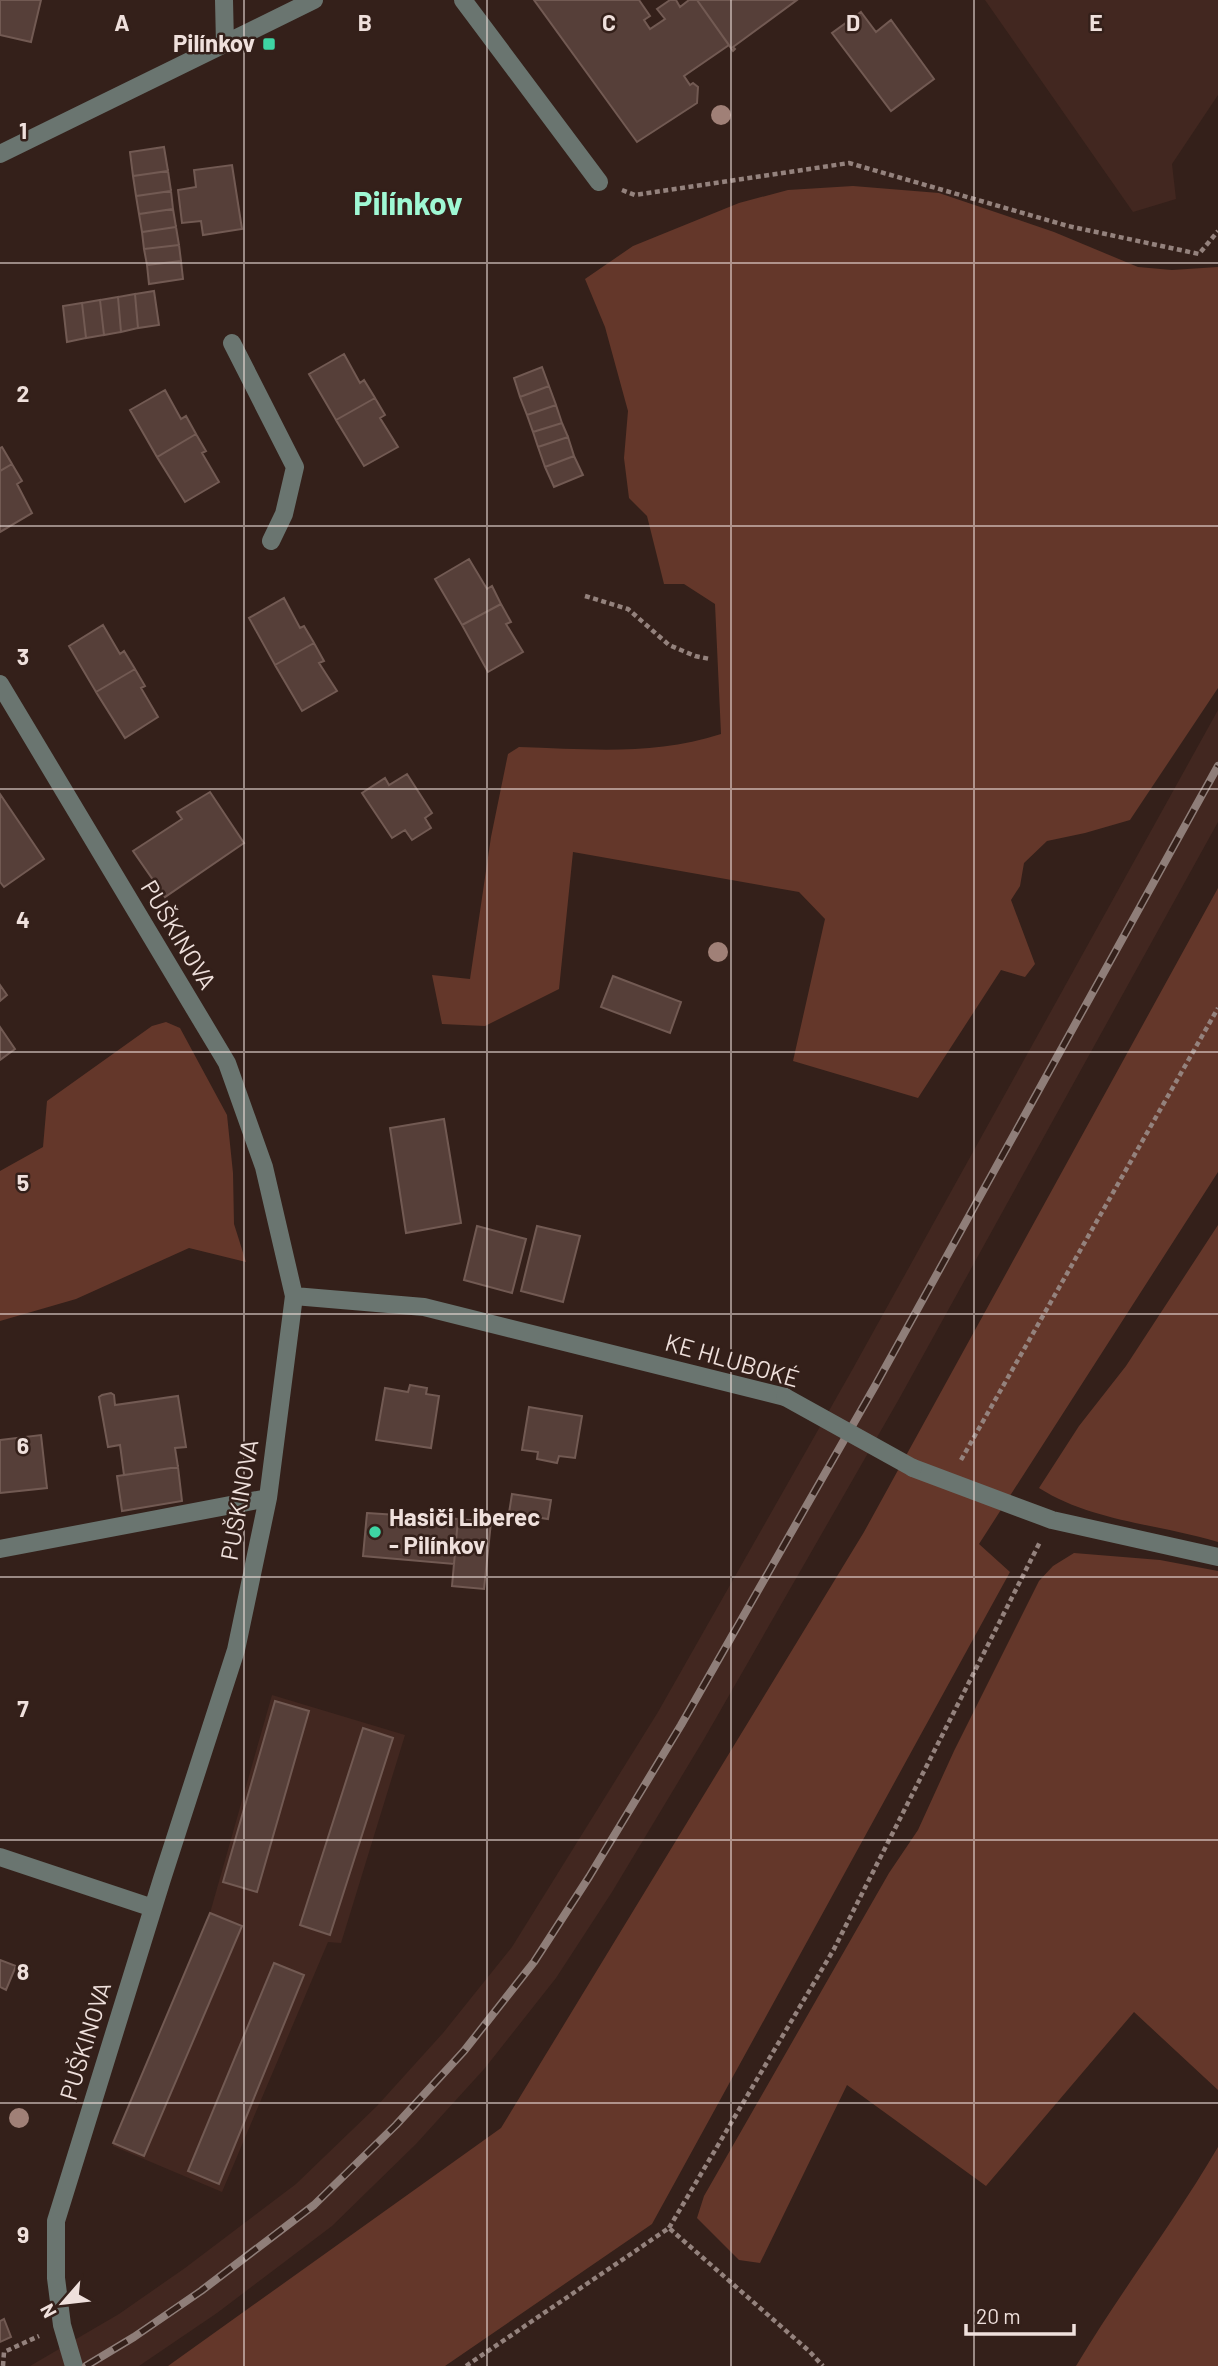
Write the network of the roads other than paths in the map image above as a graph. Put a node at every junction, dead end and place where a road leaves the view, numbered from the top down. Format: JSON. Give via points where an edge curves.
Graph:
{"nodes":[{"id":1,"x":463,"y":0,"type":"edge"},
{"id":2,"x":220,"y":1,"type":"edge"},
{"id":3,"x":309,"y":1,"type":"edge"},
{"id":4,"x":225,"y":44,"type":"junction"},
{"id":5,"x":0,"y":153,"type":"edge"},
{"id":6,"x":598,"y":182,"type":"road end"},
{"id":7,"x":232,"y":342,"type":"dead end"},
{"id":8,"x":271,"y":541,"type":"dead end"},
{"id":9,"x":0,"y":684,"type":"edge"},
{"id":10,"x":294,"y":1296,"type":"junction"},
{"id":11,"x":268,"y":1498,"type":"junction"},
{"id":12,"x":0,"y":1549,"type":"edge"},
{"id":13,"x":1218,"y":1557,"type":"edge"},
{"id":14,"x":0,"y":1857,"type":"edge"},
{"id":15,"x":153,"y":1908,"type":"junction"},
{"id":16,"x":74,"y":2366,"type":"edge"}],
"edges":[{"from":1,"to":6,"type":"street"},
{"from":2,"to":4,"type":"street"},
{"from":3,"to":4,"type":"street"},
{"from":4,"to":5,"type":"street"},
{"from":7,"to":8,"type":"street","via":[[296,467],[284,514]]},
{"from":9,"to":10,"type":"street","name":"PUŠKINOVA","via":[[227,1063],[264,1167]]},
{"from":10,"to":11,"type":"street","name":"PUŠKINOVA"},
{"from":10,"to":13,"type":"street","name":"KE HLUBOKÉ","bridge":true,"via":[[424,1307],[785,1397],[913,1468],[949,1482],[1052,1520]]},
{"from":11,"to":12,"type":"street"},
{"from":11,"to":15,"type":"street","name":"PUŠKINOVA","via":[[236,1650]]},
{"from":14,"to":15,"type":"street"},
{"from":15,"to":16,"type":"street","name":"PUŠKINOVA","via":[[56,2221],[56,2278],[62,2325]]}]}
